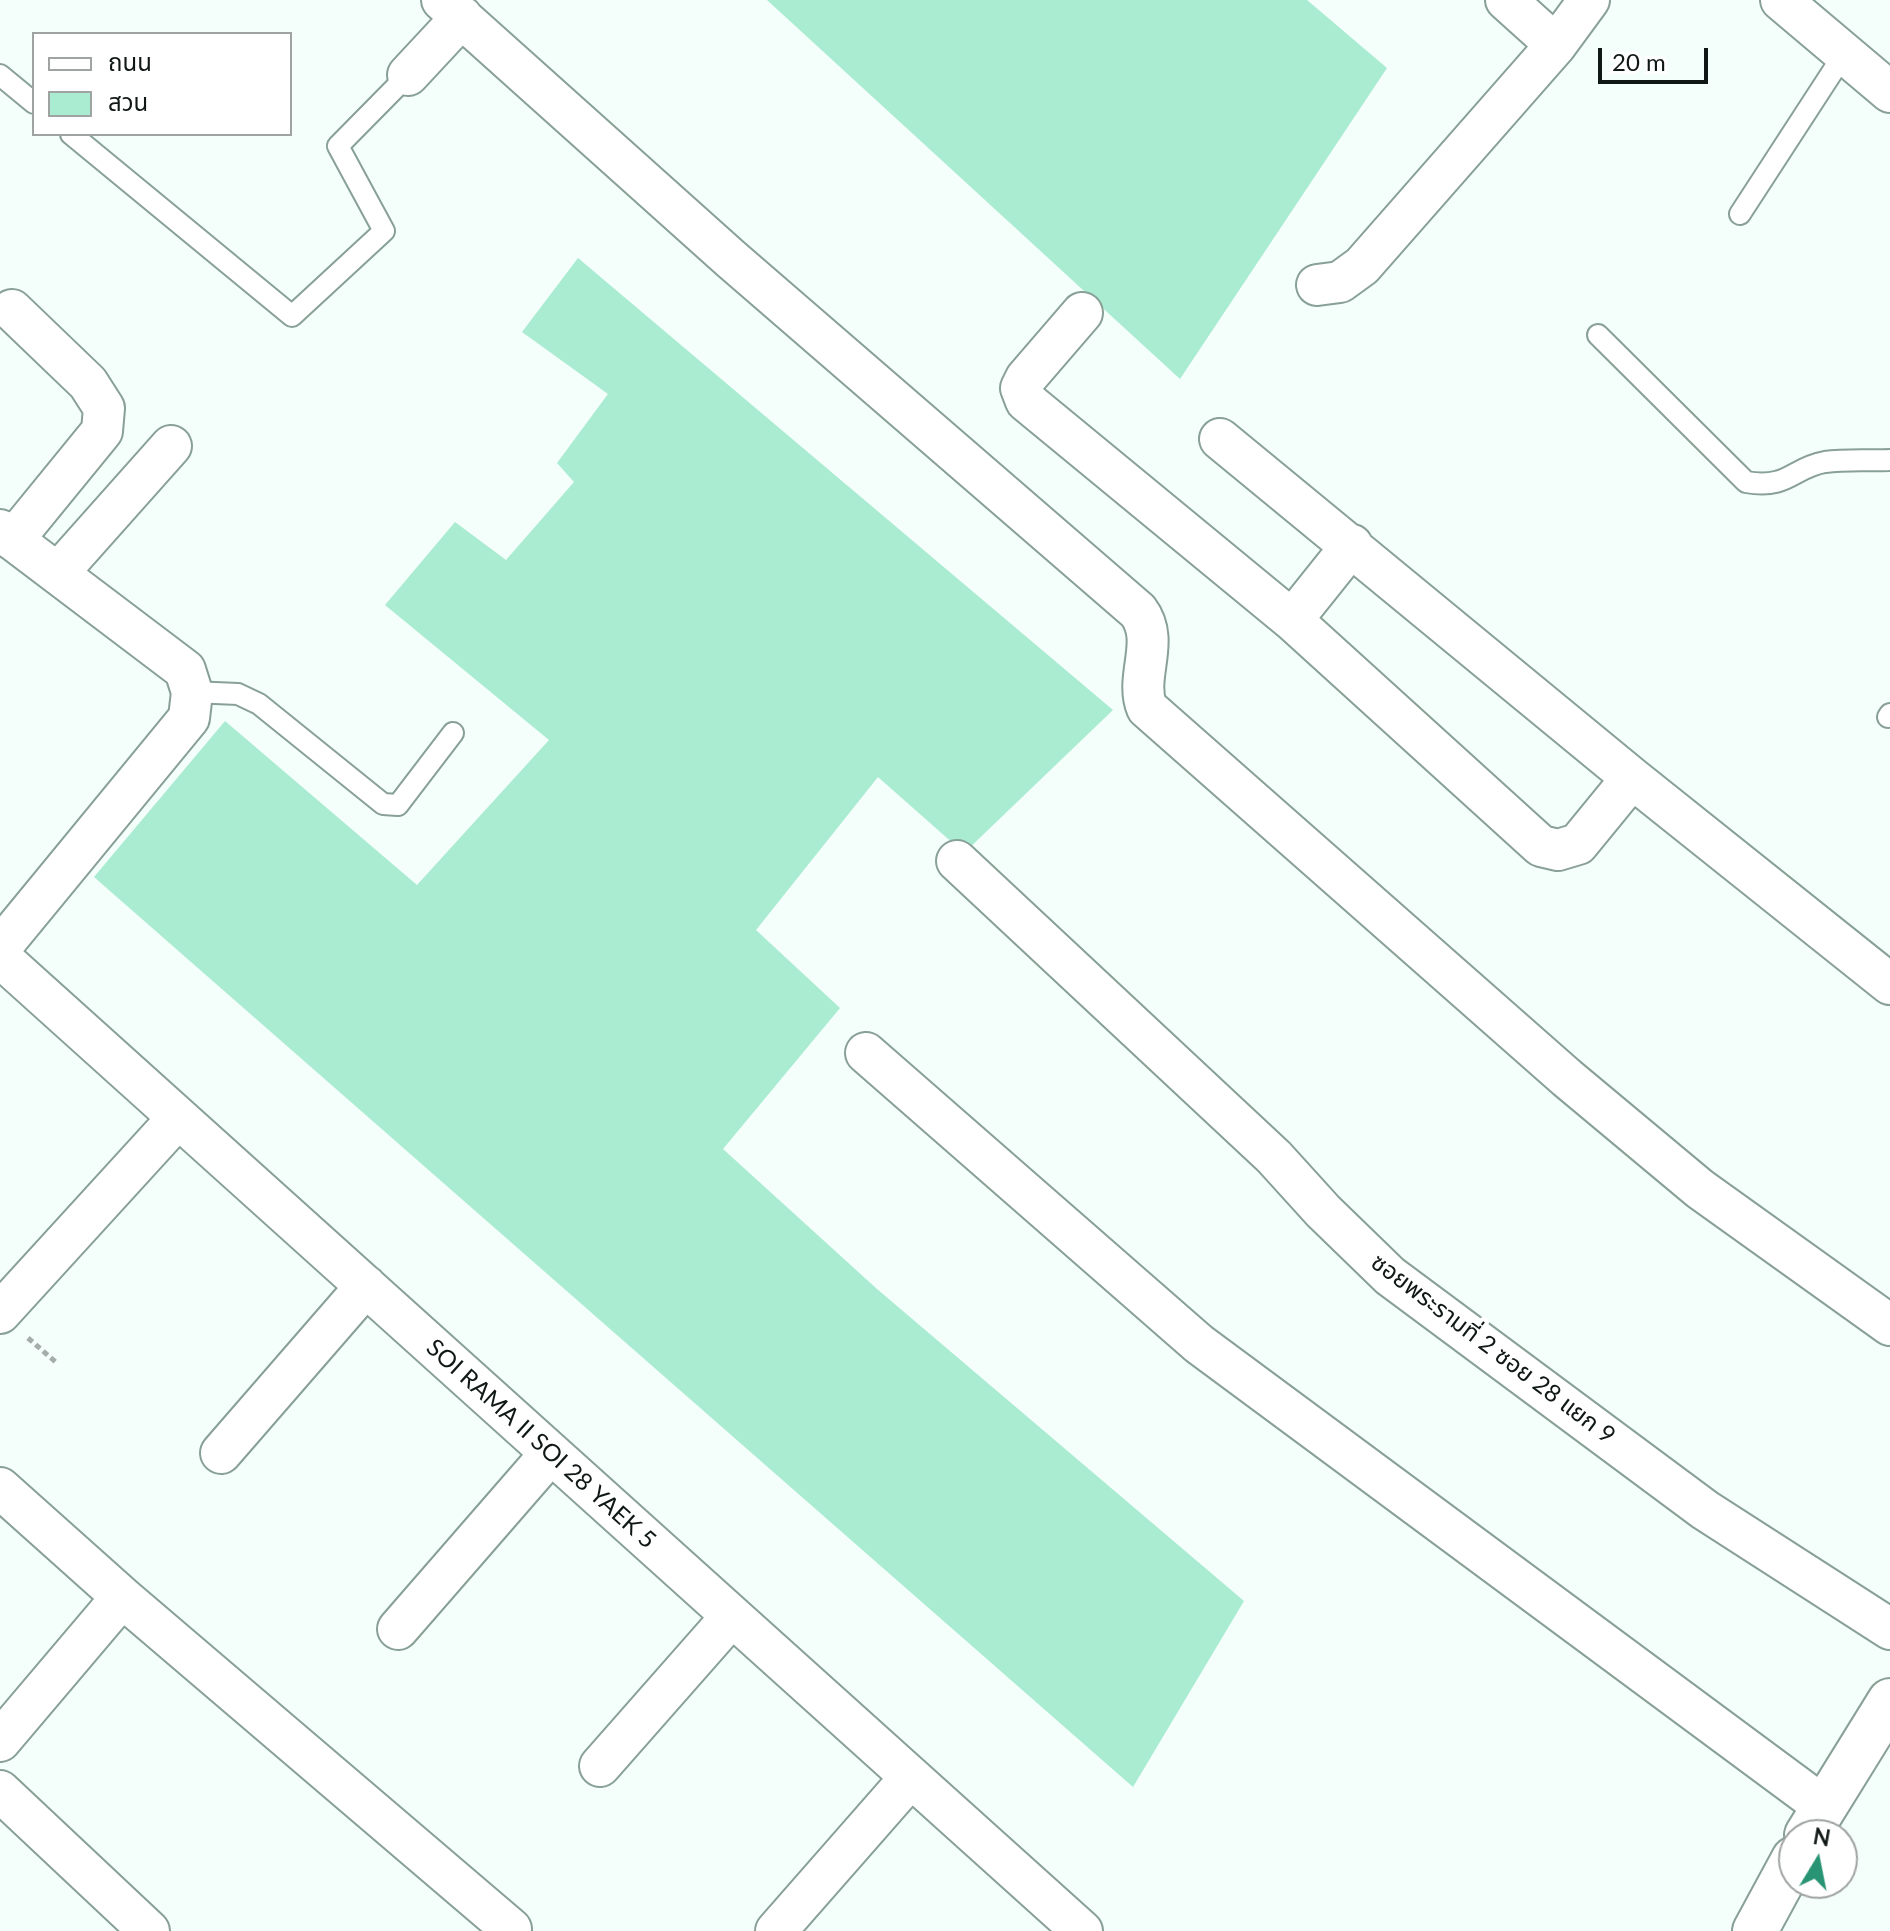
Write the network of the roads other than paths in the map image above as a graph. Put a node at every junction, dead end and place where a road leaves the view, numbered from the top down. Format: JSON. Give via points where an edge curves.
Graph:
{"nodes":[{"id":1,"x":1506,"y":0,"type":"edge"},
{"id":2,"x":1589,"y":0,"type":"edge"},
{"id":3,"x":1781,"y":0,"type":"edge"},
{"id":4,"x":459,"y":6,"type":"edge"},
{"id":5,"x":1556,"y":45,"type":"junction"},
{"id":6,"x":1844,"y":54,"type":"junction"},
{"id":7,"x":0,"y":75,"type":"edge"},
{"id":8,"x":408,"y":75,"type":"joint"},
{"id":9,"x":1890,"y":92,"type":"edge"},
{"id":10,"x":32,"y":101,"type":"edge"},
{"id":11,"x":73,"y":136,"type":"edge"},
{"id":12,"x":1740,"y":214,"type":"dead end"},
{"id":13,"x":1317,"y":285,"type":"dead end"},
{"id":14,"x":12,"y":310,"type":"dead end"},
{"id":15,"x":1082,"y":313,"type":"dead end"},
{"id":16,"x":1598,"y":335,"type":"dead end"},
{"id":17,"x":1220,"y":439,"type":"dead end"},
{"id":18,"x":171,"y":446,"type":"dead end"},
{"id":19,"x":1890,"y":460,"type":"edge"},
{"id":20,"x":7,"y":535,"type":"edge"},
{"id":21,"x":1352,"y":545,"type":"junction"},
{"id":22,"x":58,"y":573,"type":"junction"},
{"id":23,"x":1292,"y":620,"type":"junction"},
{"id":24,"x":192,"y":692,"type":"junction"},
{"id":25,"x":453,"y":733,"type":"dead end"},
{"id":26,"x":1632,"y":778,"type":"junction"},
{"id":27,"x":957,"y":861,"type":"dead end"},
{"id":28,"x":0,"y":948,"type":"edge"},
{"id":29,"x":0,"y":957,"type":"edge"},
{"id":30,"x":1890,"y":984,"type":"edge"},
{"id":31,"x":866,"y":1053,"type":"dead end"},
{"id":32,"x":178,"y":1118,"type":"junction"},
{"id":33,"x":366,"y":1286,"type":"junction"},
{"id":34,"x":0,"y":1313,"type":"edge"},
{"id":35,"x":1890,"y":1325,"type":"edge"},
{"id":36,"x":221,"y":1453,"type":"dead end"},
{"id":37,"x":551,"y":1453,"type":"junction"},
{"id":38,"x":0,"y":1488,"type":"edge"},
{"id":39,"x":122,"y":1597,"type":"junction"},
{"id":40,"x":732,"y":1616,"type":"junction"},
{"id":41,"x":398,"y":1629,"type":"dead end"},
{"id":42,"x":1890,"y":1629,"type":"edge"},
{"id":43,"x":1890,"y":1701,"type":"edge"},
{"id":44,"x":0,"y":1741,"type":"edge"},
{"id":45,"x":600,"y":1766,"type":"dead end"},
{"id":46,"x":911,"y":1777,"type":"junction"},
{"id":47,"x":0,"y":1791,"type":"edge"},
{"id":48,"x":1814,"y":1819,"type":"edge"},
{"id":49,"x":1816,"y":1819,"type":"edge"},
{"id":50,"x":1778,"y":1889,"type":"edge"},
{"id":51,"x":511,"y":1929,"type":"dead end"},
{"id":52,"x":149,"y":1931,"type":"edge"},
{"id":53,"x":776,"y":1931,"type":"edge"},
{"id":54,"x":1082,"y":1931,"type":"edge"},
{"id":55,"x":1755,"y":1931,"type":"edge"}],
"edges":[{"from":1,"to":5,"type":"street"},
{"from":2,"to":5,"type":"street"},
{"from":3,"to":6,"type":"street"},
{"from":4,"to":8,"type":"street"},
{"from":4,"to":35,"type":"street","via":[[754,279],[1138,611],[1147,623],[1148,663],[1141,694],[1147,708],[1664,1159]]},
{"from":5,"to":13,"type":"street","via":[[1362,266],[1340,282]]},
{"from":6,"to":9,"type":"street"},
{"from":6,"to":12,"type":"lane"},
{"from":7,"to":10,"type":"lane"},
{"from":8,"to":11,"type":"lane","via":[[338,146],[384,231],[292,316]]},
{"from":14,"to":20,"type":"street","via":[[88,383],[104,408],[102,431]]},
{"from":15,"to":23,"type":"street","via":[[1026,378],[1021,388],[1026,401]]},
{"from":16,"to":19,"type":"lane","via":[[1746,482],[1768,486],[1822,462]]},
{"from":17,"to":21,"type":"street"},
{"from":18,"to":22,"type":"street"},
{"from":20,"to":22,"type":"street"},
{"from":21,"to":23,"type":"street"},
{"from":21,"to":26,"type":"street"},
{"from":22,"to":24,"type":"street","via":[[185,670]]},
{"from":23,"to":26,"type":"street","via":[[1541,846],[1558,850],[1578,844]]},
{"from":24,"to":25,"type":"lane","via":[[238,694],[259,704],[390,806],[398,805]]},
{"from":24,"to":28,"type":"street","via":[[189,718]]},
{"from":26,"to":30,"type":"street"},
{"from":27,"to":42,"type":"street","name":"ซอยพระรามที่ 2 ซอย 28 แยก 9","via":[[1274,1157],[1390,1276],[1705,1510]]},
{"from":29,"to":32,"type":"street","name":"SOI RAMA II SOI 28 YAEK 5"},
{"from":31,"to":48,"type":"street","via":[[1199,1344]]},
{"from":32,"to":33,"type":"street","name":"SOI RAMA II SOI 28 YAEK 5"},
{"from":32,"to":34,"type":"street"},
{"from":33,"to":36,"type":"street"},
{"from":33,"to":37,"type":"street","name":"SOI RAMA II SOI 28 YAEK 5"},
{"from":37,"to":40,"type":"street","name":"SOI RAMA II SOI 28 YAEK 5"},
{"from":37,"to":41,"type":"street"},
{"from":38,"to":39,"type":"street"},
{"from":39,"to":44,"type":"street"},
{"from":39,"to":51,"type":"street"},
{"from":40,"to":45,"type":"street"},
{"from":40,"to":46,"type":"street","name":"SOI RAMA II SOI 28 YAEK 5"},
{"from":43,"to":49,"type":"street"},
{"from":46,"to":53,"type":"street"},
{"from":46,"to":54,"type":"street","name":"SOI RAMA II SOI 28 YAEK 5"},
{"from":47,"to":52,"type":"street"},
{"from":50,"to":55,"type":"street"}]}
